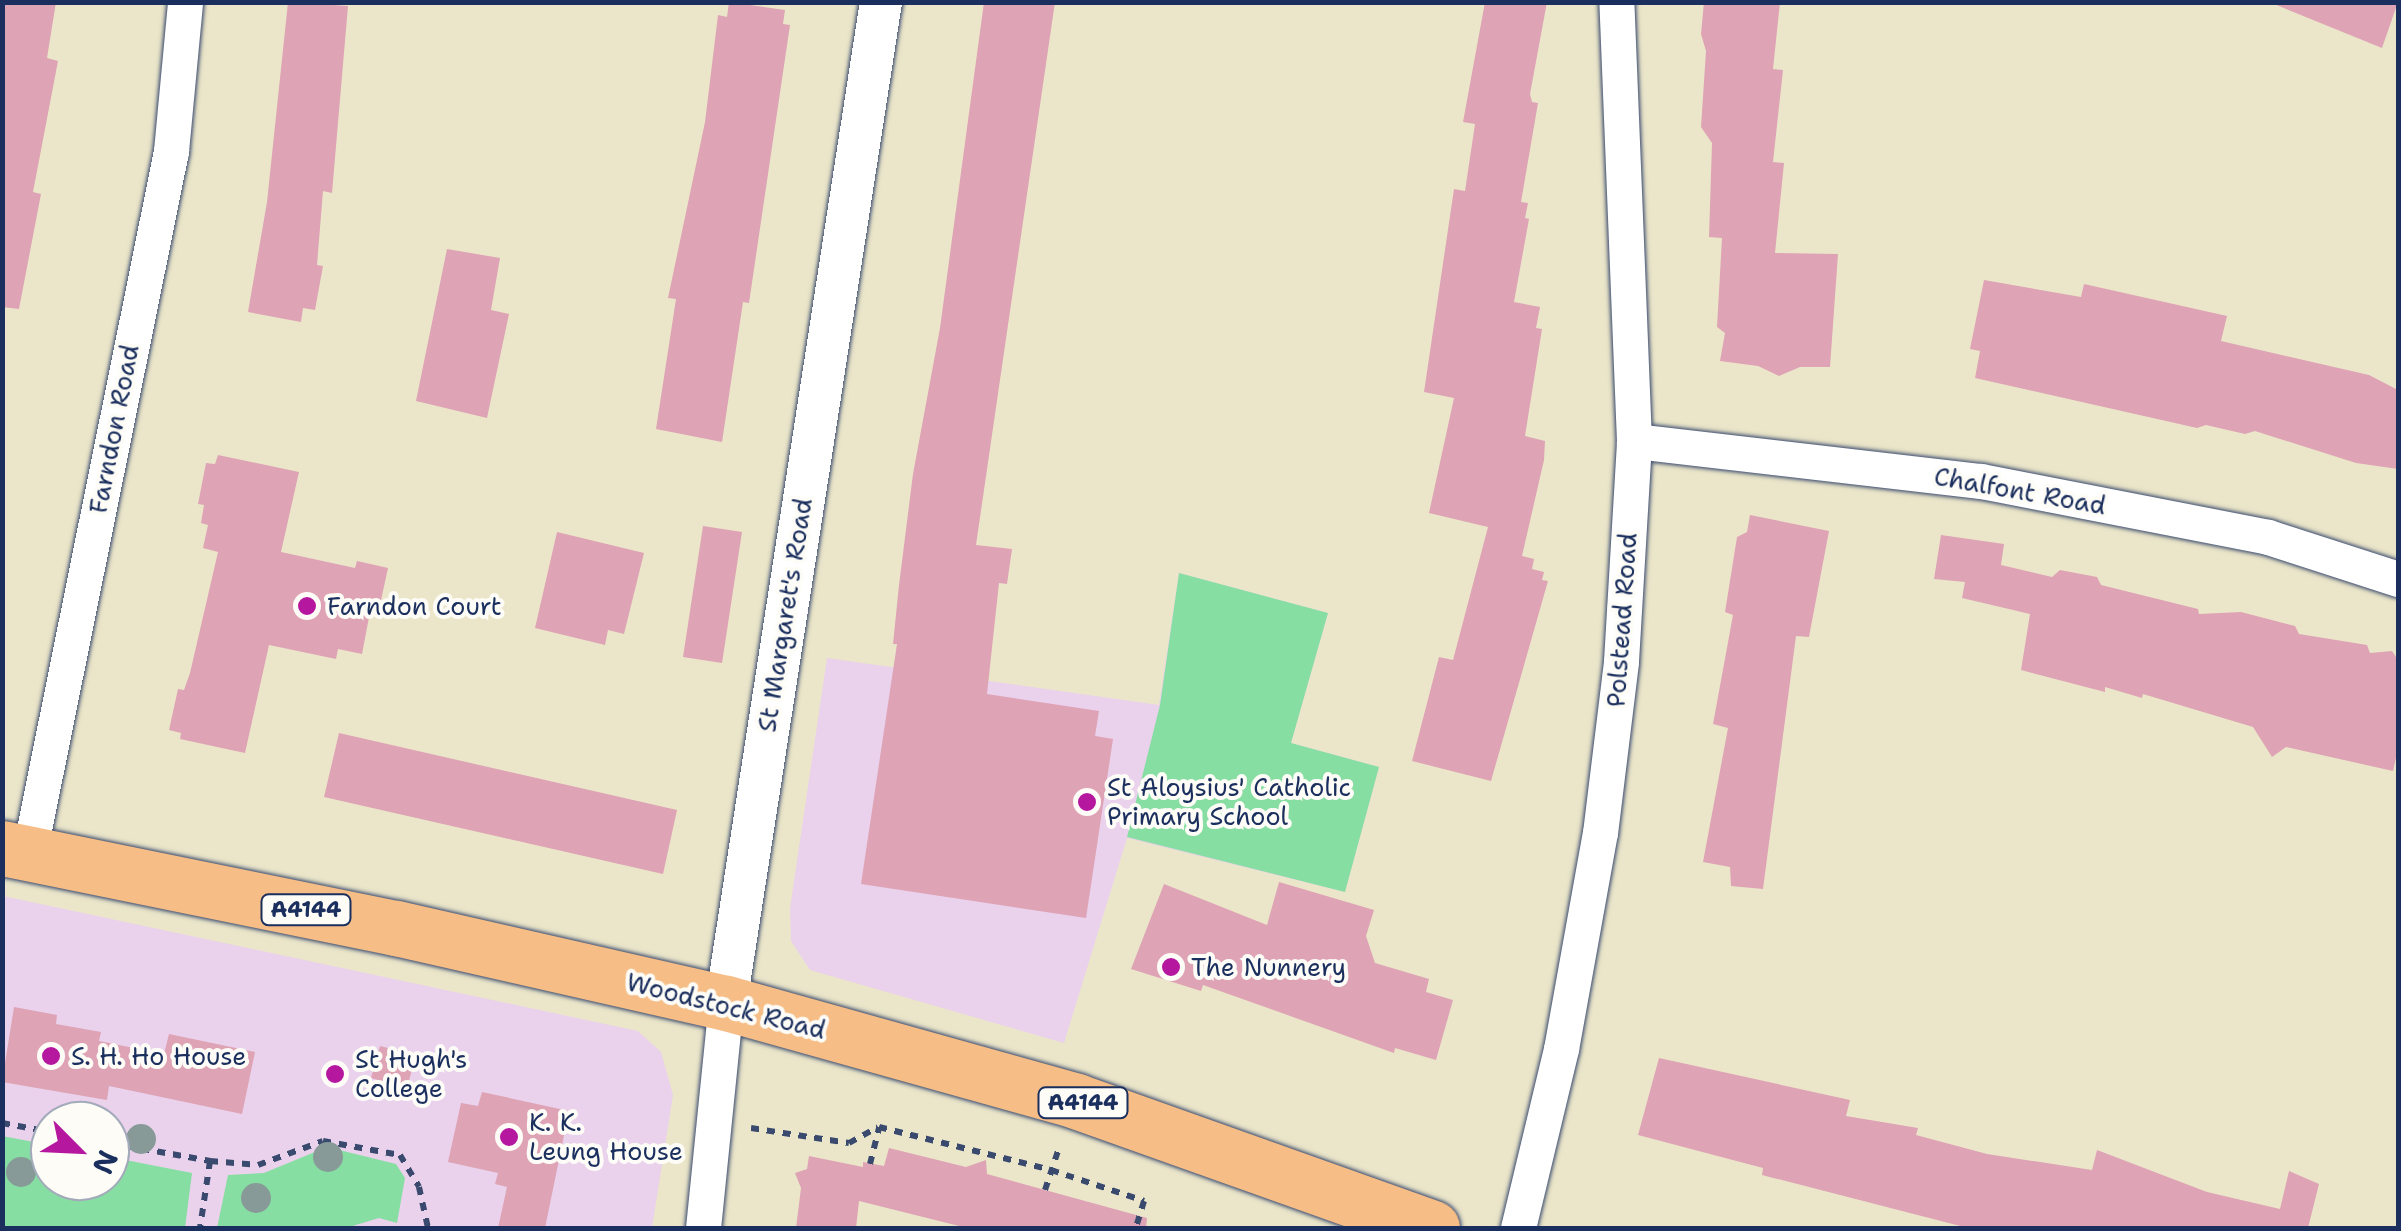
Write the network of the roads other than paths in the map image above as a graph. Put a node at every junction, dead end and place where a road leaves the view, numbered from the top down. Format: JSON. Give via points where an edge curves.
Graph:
{"nodes":[{"id":1,"x":185,"y":2,"type":"edge"},
{"id":2,"x":881,"y":2,"type":"edge"},
{"id":3,"x":1616,"y":2,"type":"edge"},
{"id":4,"x":1634,"y":441,"type":"junction"},
{"id":5,"x":2398,"y":579,"type":"edge"},
{"id":6,"x":16,"y":851,"type":"edge"},
{"id":7,"x":726,"y":1003,"type":"junction"},
{"id":8,"x":703,"y":1228,"type":"edge"},
{"id":9,"x":1432,"y":1228,"type":"edge"},
{"id":10,"x":1518,"y":1228,"type":"edge"}],
"edges":[{"from":1,"to":6,"type":"street","name":"Farndon Road","via":[[171,151]]},
{"from":2,"to":7,"type":"street","name":"St Margaret's Road"},
{"from":3,"to":4,"type":"street","name":"Polstead Road"},
{"from":4,"to":5,"type":"street","name":"Chalfont Road","via":[[1981,481],[2268,537]]},
{"from":4,"to":10,"type":"street","name":"Polstead Road","via":[[1621,661],[1600,833]]},
{"from":6,"to":7,"type":"main road","name":"Woodstock Road","number":"A4144"},
{"from":7,"to":8,"type":"street","name":"St Margaret's Road"},
{"from":7,"to":9,"type":"main road","name":"Woodstock Road","number":"A4144","via":[[1076,1101]]}]}
